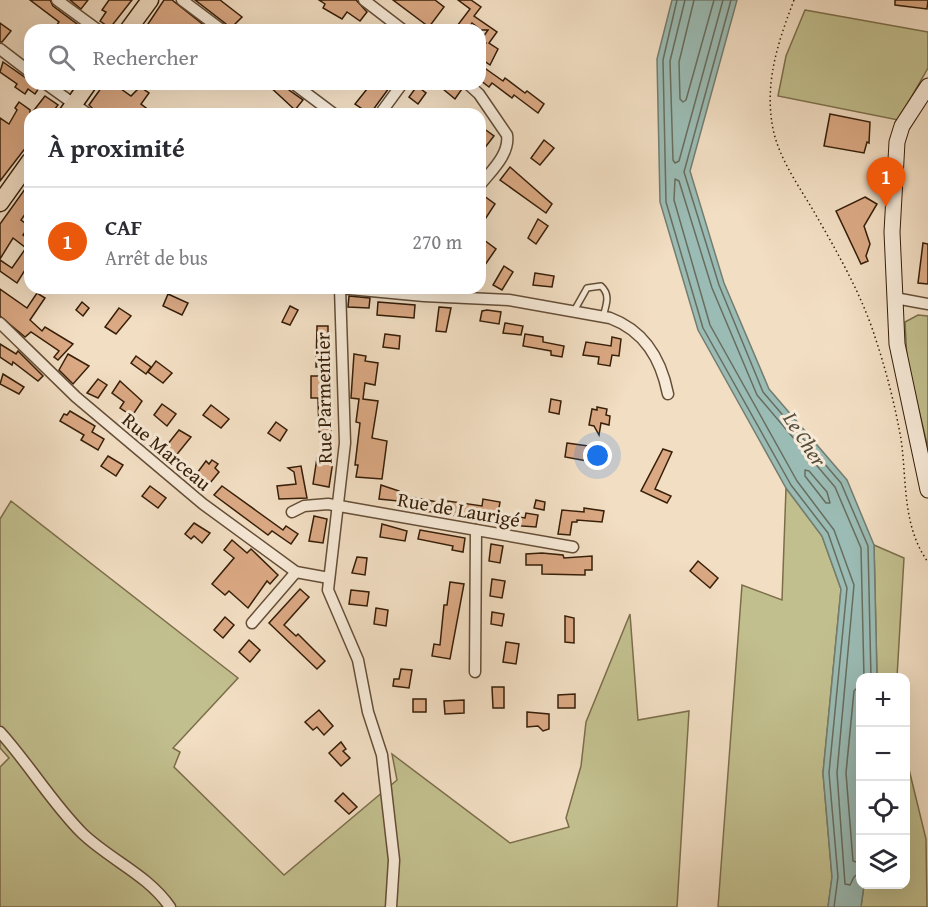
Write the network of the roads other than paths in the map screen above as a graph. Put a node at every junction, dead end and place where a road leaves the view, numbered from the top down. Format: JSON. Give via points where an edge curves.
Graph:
{"nodes":[{"id":1,"x":57,"y":0,"type":"edge"},
{"id":2,"x":150,"y":0,"type":"edge"},
{"id":3,"x":182,"y":0,"type":"edge"},
{"id":4,"x":364,"y":0,"type":"edge"},
{"id":5,"x":90,"y":24,"type":"edge"},
{"id":6,"x":132,"y":24,"type":"edge"},
{"id":7,"x":214,"y":24,"type":"edge"},
{"id":8,"x":395,"y":24,"type":"edge"},
{"id":9,"x":0,"y":50,"type":"edge"},
{"id":10,"x":24,"y":68,"type":"edge"},
{"id":11,"x":928,"y":86,"type":"edge"},
{"id":12,"x":52,"y":90,"type":"edge"},
{"id":13,"x":84,"y":90,"type":"edge"},
{"id":14,"x":302,"y":90,"type":"edge"},
{"id":15,"x":398,"y":90,"type":"edge"},
{"id":16,"x":475,"y":90,"type":"edge"},
{"id":17,"x":69,"y":108,"type":"edge"},
{"id":18,"x":71,"y":108,"type":"edge"},
{"id":19,"x":326,"y":108,"type":"edge"},
{"id":20,"x":384,"y":108,"type":"edge"},
{"id":21,"x":24,"y":169,"type":"edge"},
{"id":22,"x":486,"y":177,"type":"edge"},
{"id":23,"x":0,"y":203,"type":"edge"},
{"id":24,"x":340,"y":294,"type":"edge"},
{"id":25,"x":440,"y":294,"type":"edge"},
{"id":26,"x":895,"y":298,"type":"junction"},
{"id":27,"x":928,"y":303,"type":"edge"},
{"id":28,"x":573,"y":312,"type":"junction"},
{"id":29,"x":603,"y":317,"type":"junction"},
{"id":30,"x":0,"y":324,"type":"edge"},
{"id":31,"x":668,"y":393,"type":"dead end"},
{"id":32,"x":926,"y":474,"type":"edge"},
{"id":33,"x":928,"y":490,"type":"edge"},
{"id":34,"x":338,"y":506,"type":"junction"},
{"id":35,"x":292,"y":512,"type":"dead end"},
{"id":36,"x":477,"y":530,"type":"junction"},
{"id":37,"x":573,"y":547,"type":"dead end"},
{"id":38,"x":296,"y":572,"type":"junction"},
{"id":39,"x":329,"y":578,"type":"junction"},
{"id":40,"x":252,"y":623,"type":"dead end"},
{"id":41,"x":475,"y":672,"type":"dead end"},
{"id":42,"x":0,"y":732,"type":"edge"},
{"id":43,"x":170,"y":907,"type":"edge"},
{"id":44,"x":392,"y":907,"type":"edge"}],
"edges":[{"from":1,"to":5,"type":"street"},
{"from":2,"to":6,"type":"main road"},
{"from":3,"to":7,"type":"street"},
{"from":4,"to":8,"type":"street"},
{"from":9,"to":10,"type":"street"},
{"from":11,"to":26,"type":"street","via":[[902,126],[895,151]]},
{"from":12,"to":17,"type":"street"},
{"from":13,"to":18,"type":"main road"},
{"from":14,"to":19,"type":"street"},
{"from":15,"to":20,"type":"street"},
{"from":16,"to":22,"type":"street","via":[[508,141]]},
{"from":21,"to":23,"type":"main road"},
{"from":24,"to":34,"type":"street","name":"Rue Parmentier","via":[[345,443]]},
{"from":25,"to":28,"type":"street","via":[[509,300]]},
{"from":26,"to":27,"type":"street"},
{"from":26,"to":32,"type":"street","via":[[897,344]]},
{"from":28,"to":29,"type":"street"},
{"from":28,"to":29,"type":"lane","via":[[587,288],[601,286],[608,298]]},
{"from":29,"to":31,"type":"street","via":[[623,323],[648,344],[661,366]]},
{"from":30,"to":38,"type":"street","name":"Rue Marceau","via":[[76,397],[185,490]]},
{"from":32,"to":33,"type":"street"},
{"from":34,"to":35,"type":"street","via":[[304,506]]},
{"from":34,"to":36,"type":"street","name":"Rue de Laurigé"},
{"from":34,"to":39,"type":"street","name":"Rue Parmentier"},
{"from":36,"to":37,"type":"street","name":"Rue de Laurigé"},
{"from":36,"to":41,"type":"street"},
{"from":38,"to":39,"type":"street","name":"Rue Marceau"},
{"from":38,"to":40,"type":"street"},
{"from":39,"to":44,"type":"street","name":"Rue Parmentier","via":[[328,590],[357,660],[382,755],[394,860]]},
{"from":42,"to":43,"type":"street","via":[[81,832],[106,854],[140,875]]}]}
